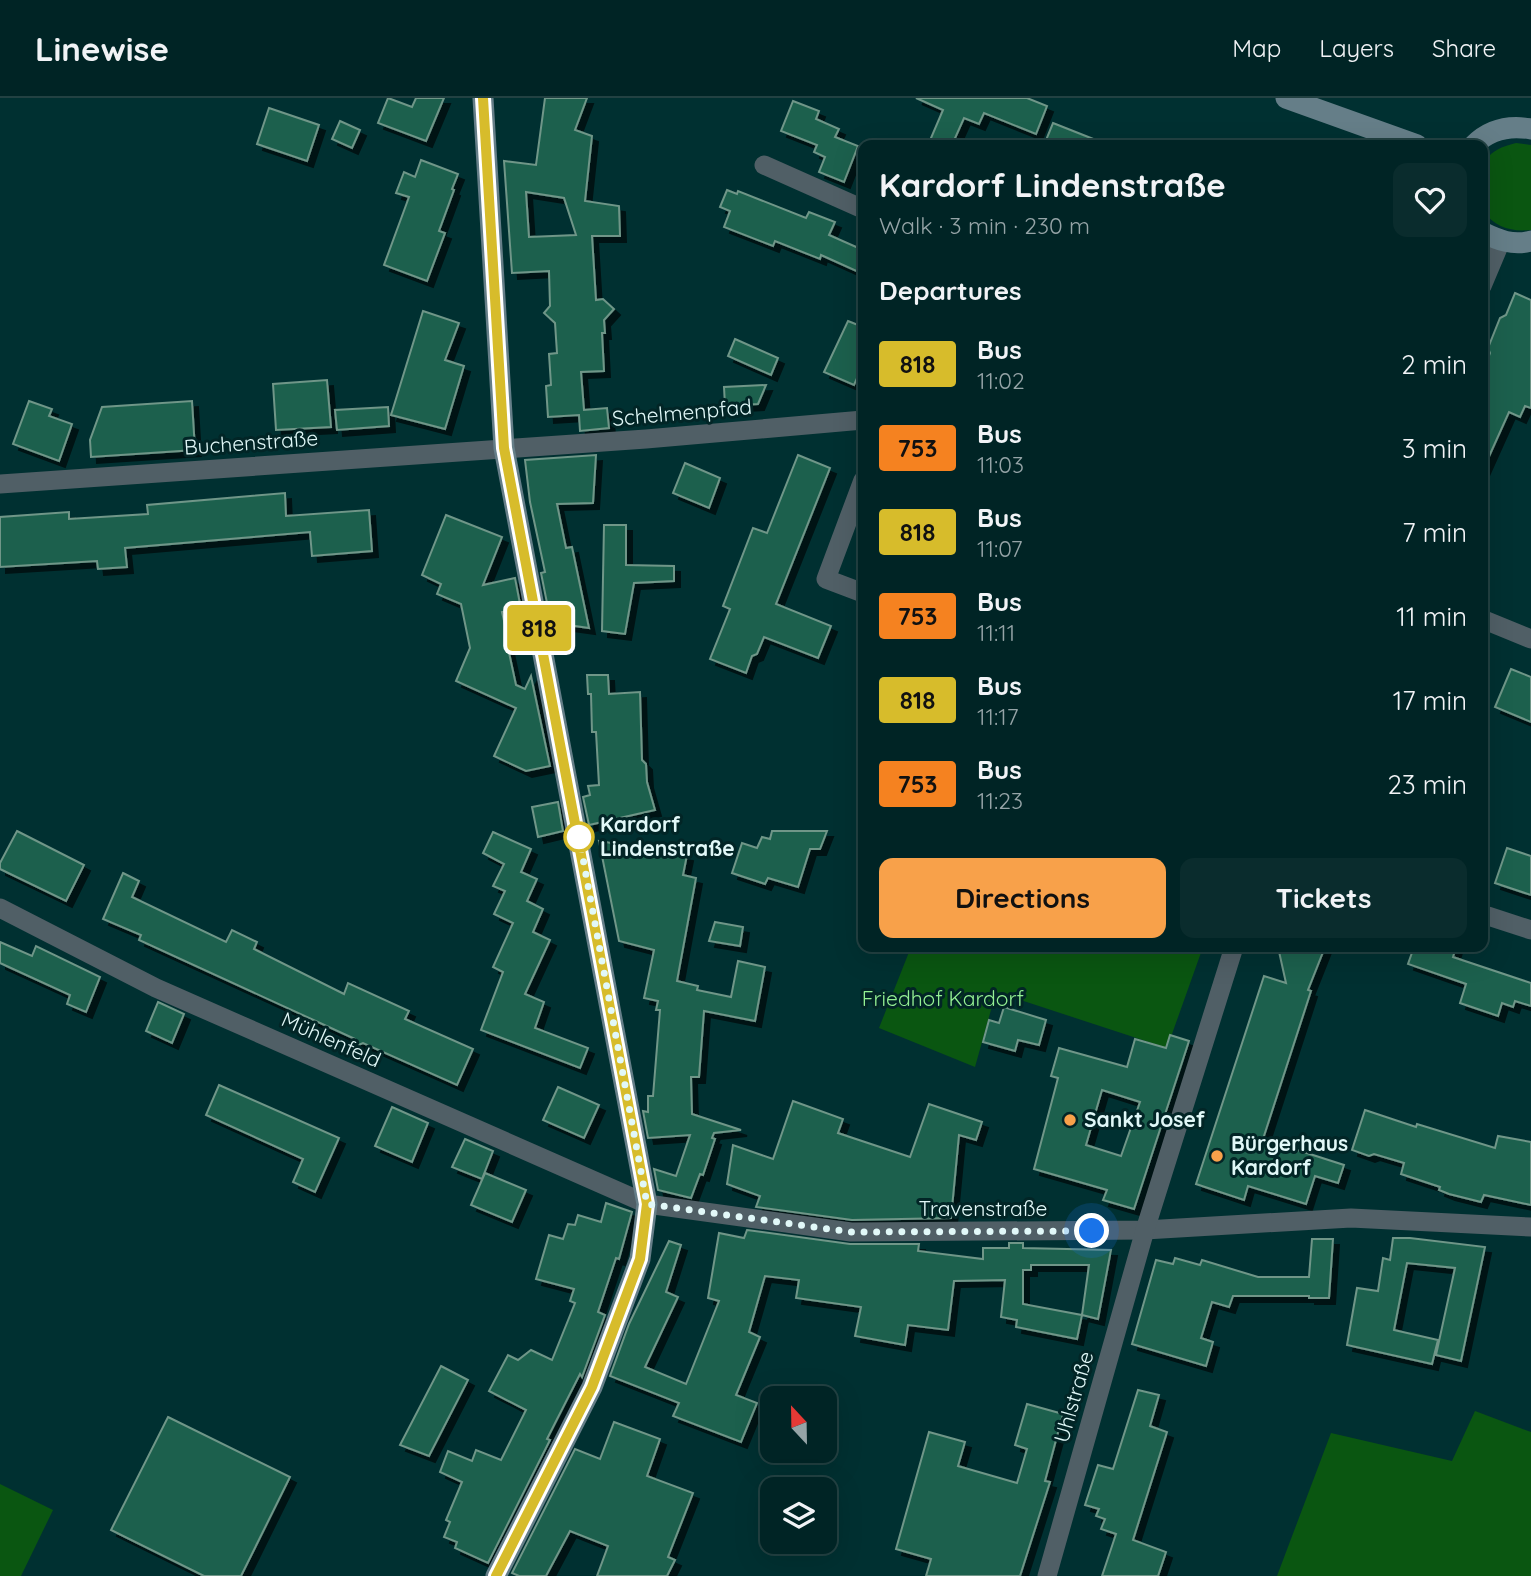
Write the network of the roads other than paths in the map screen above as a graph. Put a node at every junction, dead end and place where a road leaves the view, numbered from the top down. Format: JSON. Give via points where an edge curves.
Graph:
{"nodes":[{"id":1,"x":484,"y":98,"type":"edge"},
{"id":2,"x":1286,"y":98,"type":"edge"},
{"id":3,"x":1531,"y":129,"type":"edge"},
{"id":4,"x":1403,"y":140,"type":"edge"},
{"id":5,"x":1482,"y":140,"type":"edge"},
{"id":6,"x":764,"y":165,"type":"dead end"},
{"id":7,"x":858,"y":207,"type":"edge"},
{"id":8,"x":1492,"y":237,"type":"edge"},
{"id":9,"x":1531,"y":241,"type":"edge"},
{"id":10,"x":1488,"y":257,"type":"edge"},
{"id":11,"x":858,"y":420,"type":"edge"},
{"id":12,"x":504,"y":448,"type":"junction"},
{"id":13,"x":0,"y":484,"type":"edge"},
{"id":14,"x":858,"y":494,"type":"edge"},
{"id":15,"x":858,"y":591,"type":"edge"},
{"id":16,"x":1488,"y":621,"type":"edge"},
{"id":17,"x":1531,"y":639,"type":"edge"},
{"id":18,"x":0,"y":908,"type":"edge"},
{"id":19,"x":1488,"y":916,"type":"dead end"},
{"id":20,"x":1531,"y":930,"type":"edge"},
{"id":21,"x":1232,"y":952,"type":"edge"},
{"id":22,"x":647,"y":1204,"type":"junction"},
{"id":23,"x":1531,"y":1227,"type":"edge"},
{"id":24,"x":1145,"y":1230,"type":"junction"},
{"id":25,"x":496,"y":1576,"type":"edge"},
{"id":26,"x":1047,"y":1576,"type":"edge"}],
"edges":[{"from":1,"to":12,"type":"street"},
{"from":2,"to":4,"type":"street"},
{"from":3,"to":5,"type":"street","via":[[1498,129]]},
{"from":6,"to":7,"type":"street"},
{"from":8,"to":9,"type":"street"},
{"from":8,"to":10,"type":"street"},
{"from":11,"to":12,"type":"street","name":"Schelmenpfad"},
{"from":12,"to":13,"type":"street","name":"Buchenstraße"},
{"from":12,"to":22,"type":"street"},
{"from":14,"to":15,"type":"street","via":[[827,579]]},
{"from":16,"to":17,"type":"street"},
{"from":18,"to":22,"type":"street","name":"Mühlenfeld","via":[[156,988]]},
{"from":19,"to":20,"type":"street"},
{"from":21,"to":24,"type":"street","name":"Uhlstraße"},
{"from":22,"to":24,"type":"street","name":"Travenstraße","via":[[851,1232]]},
{"from":22,"to":25,"type":"street","via":[[640,1259],[592,1387]]},
{"from":23,"to":24,"type":"street","name":"Travenstraße","via":[[1351,1218]]},
{"from":24,"to":26,"type":"street","name":"Uhlstraße"}]}
